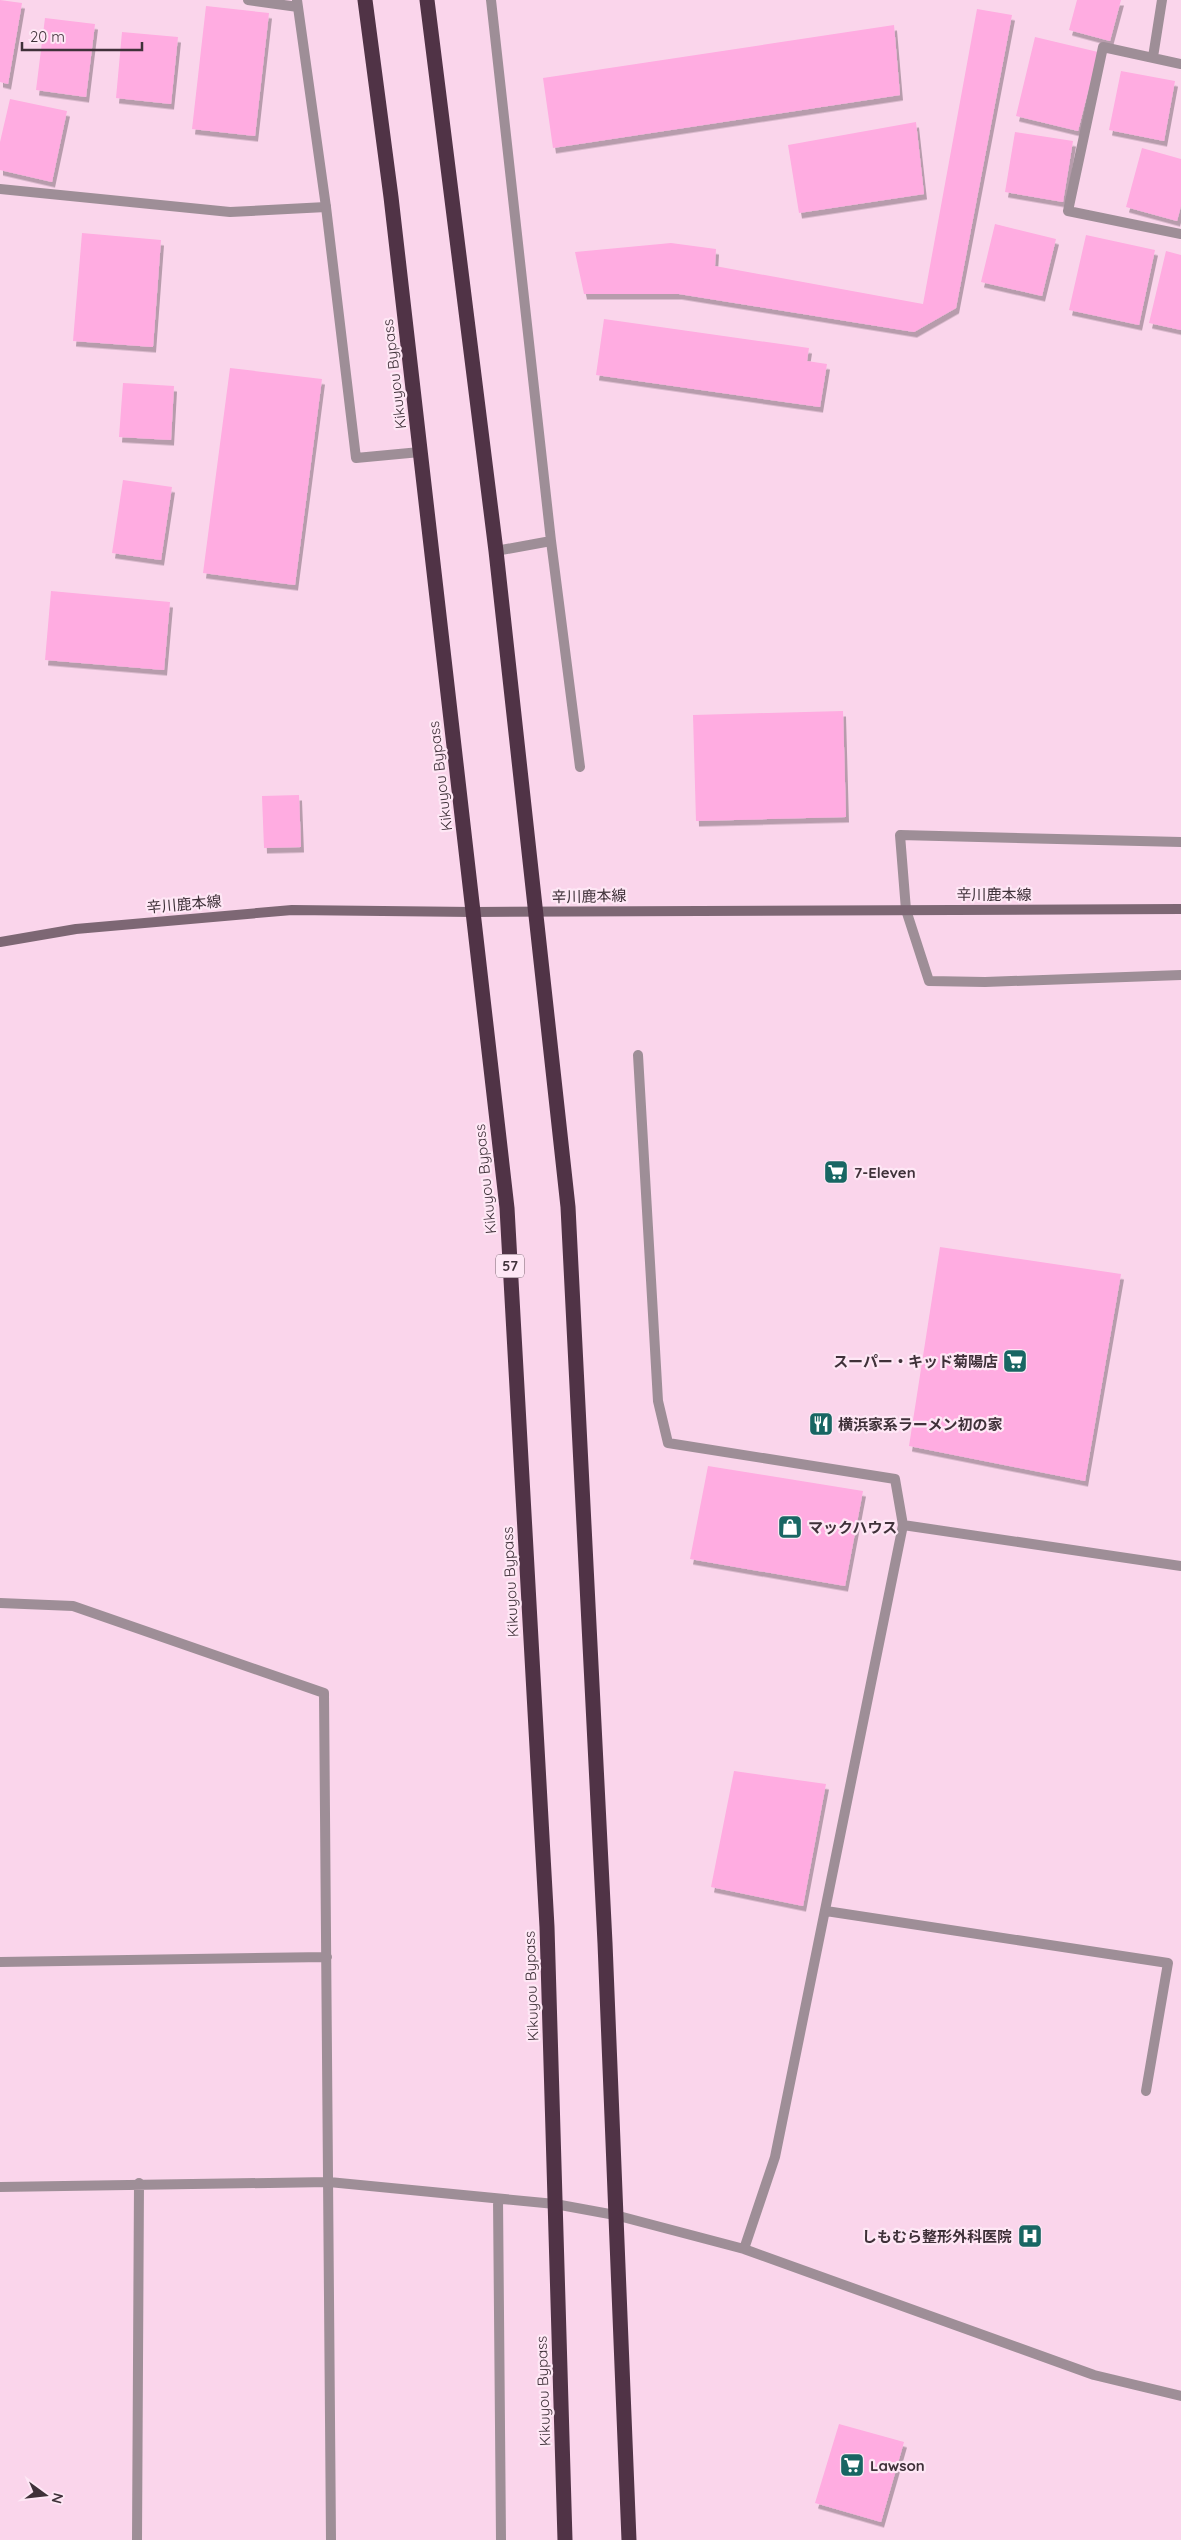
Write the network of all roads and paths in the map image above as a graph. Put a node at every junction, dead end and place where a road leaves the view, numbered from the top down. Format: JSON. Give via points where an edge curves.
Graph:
{"nodes":[{"id":1,"x":248,"y":0,"type":"edge"},
{"id":2,"x":364,"y":0,"type":"edge"},
{"id":3,"x":427,"y":0,"type":"edge"},
{"id":4,"x":491,"y":0,"type":"edge"},
{"id":5,"x":1162,"y":0,"type":"edge"},
{"id":6,"x":298,"y":4,"type":"edge"},
{"id":7,"x":1153,"y":57,"type":"junction"},
{"id":8,"x":1181,"y":64,"type":"edge"},
{"id":9,"x":0,"y":190,"type":"edge"},
{"id":10,"x":326,"y":207,"type":"junction"},
{"id":11,"x":1181,"y":234,"type":"edge"},
{"id":12,"x":420,"y":452,"type":"junction"},
{"id":13,"x":551,"y":541,"type":"junction"},
{"id":14,"x":496,"y":551,"type":"junction"},
{"id":15,"x":580,"y":767,"type":"dead end"},
{"id":16,"x":1181,"y":842,"type":"edge"},
{"id":17,"x":1181,"y":909,"type":"edge"},
{"id":18,"x":906,"y":910,"type":"junction"},
{"id":19,"x":473,"y":912,"type":"junction"},
{"id":20,"x":536,"y":912,"type":"junction"},
{"id":21,"x":0,"y":942,"type":"edge"},
{"id":22,"x":1181,"y":975,"type":"edge"},
{"id":23,"x":638,"y":1055,"type":"dead end"},
{"id":24,"x":903,"y":1525,"type":"junction"},
{"id":25,"x":1181,"y":1566,"type":"edge"},
{"id":26,"x":0,"y":1603,"type":"edge"},
{"id":27,"x":826,"y":1911,"type":"junction"},
{"id":28,"x":327,"y":1957,"type":"junction"},
{"id":29,"x":0,"y":1962,"type":"edge"},
{"id":30,"x":1146,"y":2090,"type":"dead end"},
{"id":31,"x":329,"y":2182,"type":"junction"},
{"id":32,"x":139,"y":2183,"type":"junction"},
{"id":33,"x":0,"y":2187,"type":"edge"},
{"id":34,"x":498,"y":2198,"type":"junction"},
{"id":35,"x":555,"y":2204,"type":"junction"},
{"id":36,"x":615,"y":2215,"type":"junction"},
{"id":37,"x":744,"y":2249,"type":"junction"},
{"id":38,"x":1181,"y":2396,"type":"edge"},
{"id":39,"x":137,"y":2540,"type":"edge"},
{"id":40,"x":331,"y":2540,"type":"edge"},
{"id":41,"x":500,"y":2540,"type":"edge"},
{"id":42,"x":565,"y":2540,"type":"edge"},
{"id":43,"x":628,"y":2540,"type":"edge"}],
"edges":[{"from":1,"to":6,"type":"street"},
{"from":2,"to":12,"type":"highway","name":"Kikuyou Bypass","number":"57","via":[[391,197]]},
{"from":3,"to":14,"type":"highway"},
{"from":4,"to":13,"type":"street"},
{"from":5,"to":7,"type":"street"},
{"from":6,"to":10,"type":"street"},
{"from":7,"to":8,"type":"street"},
{"from":7,"to":11,"type":"street","via":[[1103,47],[1068,211]]},
{"from":9,"to":10,"type":"street","via":[[230,212]]},
{"from":10,"to":12,"type":"street","via":[[356,458]]},
{"from":12,"to":19,"type":"highway","name":"Kikuyou Bypass","number":"57"},
{"from":13,"to":14,"type":"street"},
{"from":13,"to":15,"type":"street"},
{"from":14,"to":20,"type":"highway"},
{"from":16,"to":18,"type":"street","via":[[900,834]]},
{"from":17,"to":18,"type":"main road","name":"辛川鹿本線"},
{"from":18,"to":20,"type":"main road","name":"辛川鹿本線"},
{"from":18,"to":22,"type":"street","via":[[929,981]]},
{"from":19,"to":20,"type":"main road","name":"辛川鹿本線"},
{"from":19,"to":21,"type":"main road","name":"辛川鹿本線","via":[[292,910],[76,929]]},
{"from":19,"to":35,"type":"highway","name":"Kikuyou Bypass","number":"57","via":[[507,1208],[547,1927]]},
{"from":20,"to":36,"type":"highway","via":[[568,1207],[605,1943]]},
{"from":23,"to":24,"type":"street","via":[[658,1401],[668,1443],[895,1479]]},
{"from":24,"to":25,"type":"street"},
{"from":24,"to":27,"type":"street"},
{"from":26,"to":28,"type":"street","via":[[73,1606],[324,1693]]},
{"from":27,"to":30,"type":"street","via":[[1168,1963]]},
{"from":27,"to":37,"type":"street","via":[[775,2157]]},
{"from":28,"to":29,"type":"street"},
{"from":28,"to":31,"type":"street"},
{"from":31,"to":32,"type":"street"},
{"from":31,"to":34,"type":"street"},
{"from":31,"to":40,"type":"street"},
{"from":32,"to":33,"type":"street"},
{"from":32,"to":39,"type":"street"},
{"from":34,"to":35,"type":"street"},
{"from":34,"to":41,"type":"street"},
{"from":35,"to":36,"type":"street"},
{"from":35,"to":42,"type":"highway","name":"Kikuyou Bypass","number":"57"},
{"from":36,"to":37,"type":"street"},
{"from":36,"to":43,"type":"highway"},
{"from":37,"to":38,"type":"street","via":[[1094,2375]]}]}
